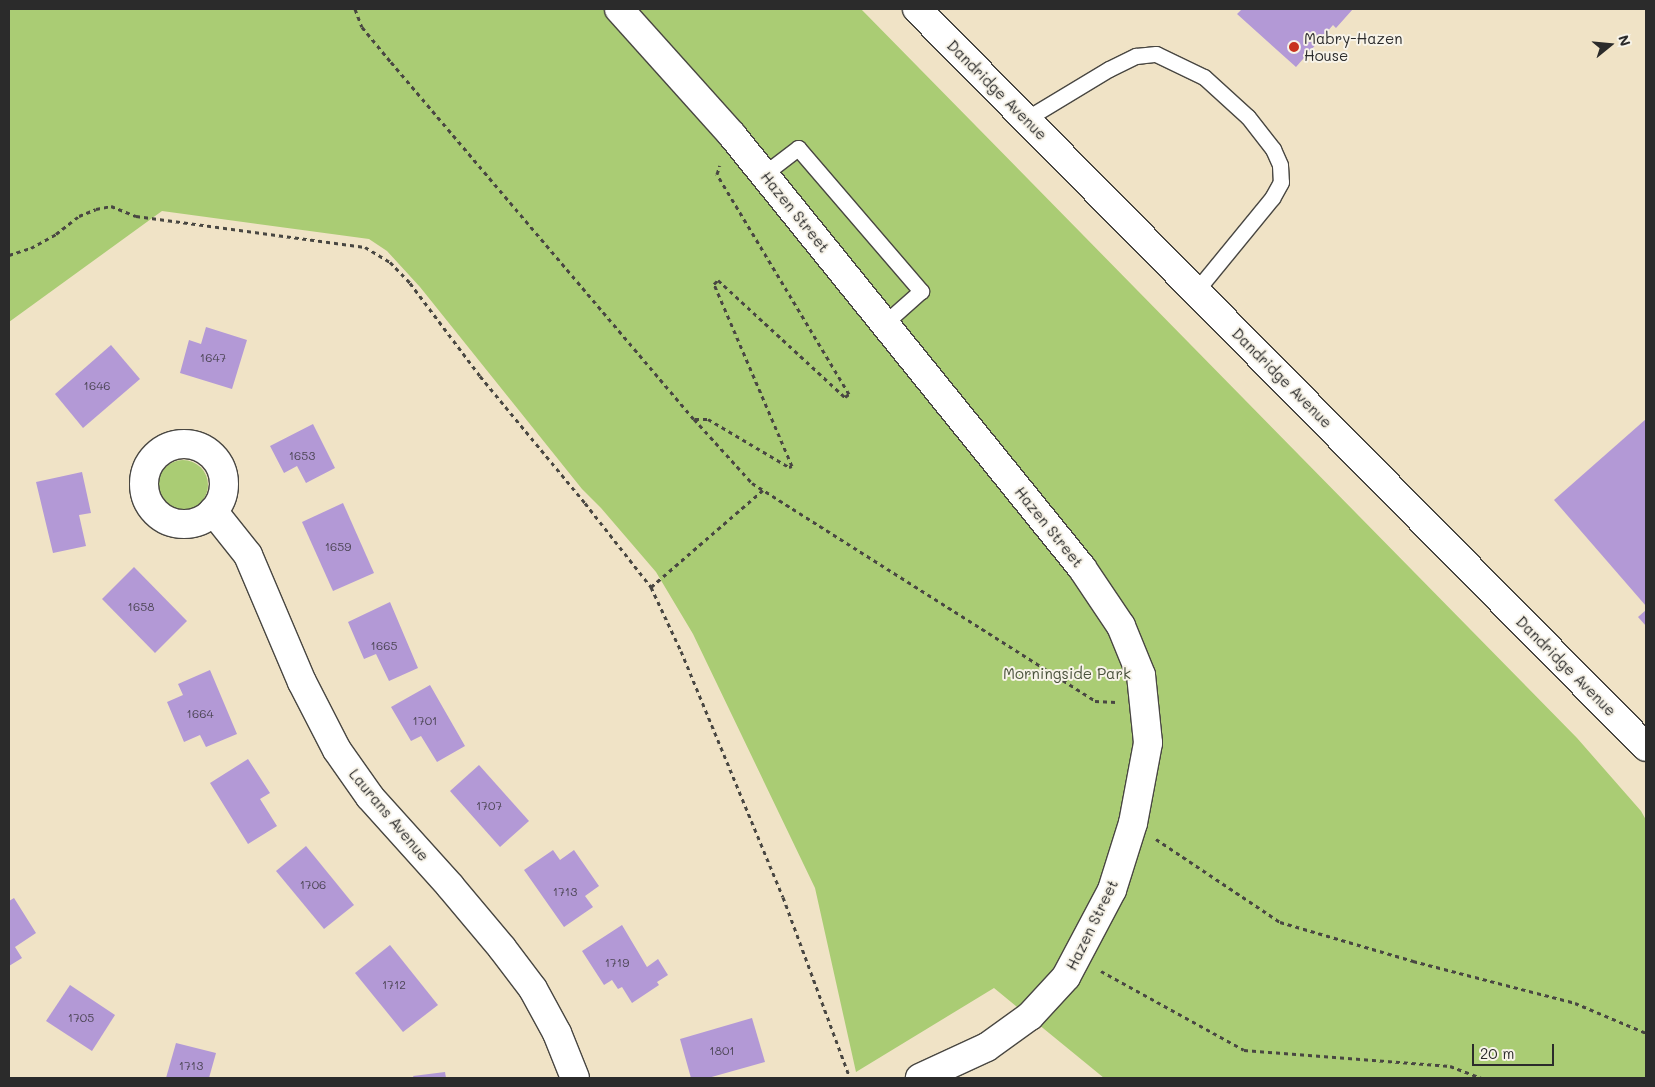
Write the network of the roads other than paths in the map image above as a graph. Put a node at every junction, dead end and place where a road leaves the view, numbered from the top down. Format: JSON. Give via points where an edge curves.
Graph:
{"nodes":[{"id":1,"x":619,"y":9,"type":"edge"},
{"id":2,"x":917,"y":9,"type":"edge"},
{"id":3,"x":1026,"y":119,"type":"junction"},
{"id":4,"x":764,"y":174,"type":"junction"},
{"id":5,"x":1196,"y":291,"type":"junction"},
{"id":6,"x":884,"y":323,"type":"junction"},
{"id":7,"x":214,"y":511,"type":"dead end"},
{"id":8,"x":1646,"y":747,"type":"edge"},
{"id":9,"x":575,"y":1078,"type":"edge"},
{"id":10,"x":920,"y":1078,"type":"edge"}],
"edges":[{"from":1,"to":4,"type":"street","name":"Hazen Street"},
{"from":2,"to":3,"type":"street","name":"Dandridge Avenue"},
{"from":3,"to":5,"type":"street","name":"Dandridge Avenue"},
{"from":3,"to":5,"type":"lane","via":[[1109,69],[1136,56],[1156,54],[1204,77],[1248,117],[1273,149],[1280,165],[1281,182],[1272,198]]},
{"from":4,"to":6,"type":"street","name":"Hazen Street"},
{"from":4,"to":6,"type":"lane","via":[[798,148],[921,291]]},
{"from":5,"to":8,"type":"street","name":"Dandridge Avenue"},
{"from":6,"to":10,"type":"street","name":"Hazen Street","via":[[1082,568],[1121,626],[1141,675],[1148,743],[1133,823],[1112,890],[1066,977],[1030,1016],[987,1047]]},
{"from":7,"to":9,"type":"street","name":"Laurans Avenue","via":[[248,555],[302,682],[337,750],[370,797],[450,886],[521,973],[557,1034]]}]}
